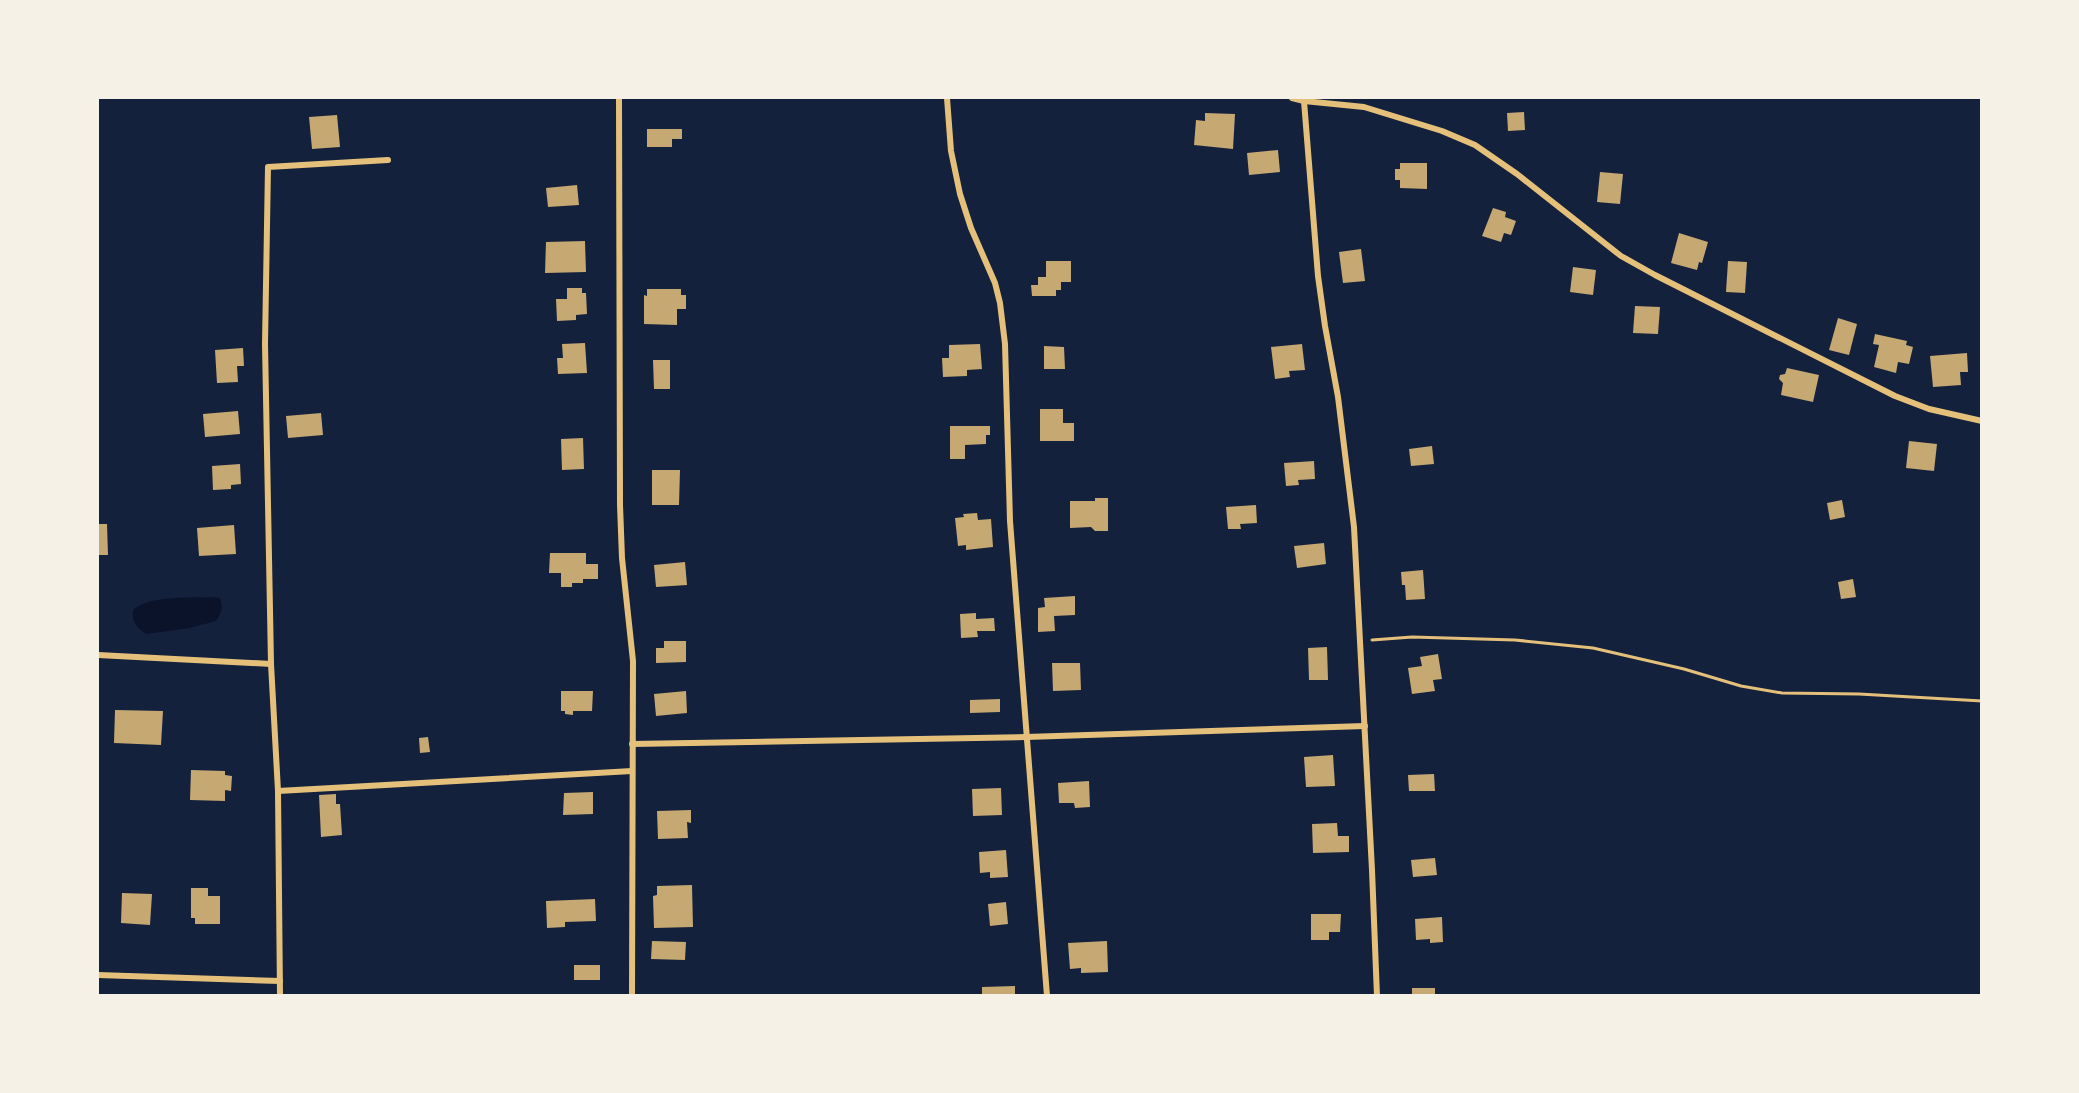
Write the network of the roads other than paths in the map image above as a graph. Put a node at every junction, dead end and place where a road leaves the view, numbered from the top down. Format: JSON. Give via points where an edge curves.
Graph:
{"nodes":[{"id":1,"x":619,"y":98,"type":"edge"},
{"id":2,"x":947,"y":98,"type":"edge"},
{"id":3,"x":1293,"y":98,"type":"edge"},
{"id":4,"x":1303,"y":99,"type":"edge"},
{"id":5,"x":388,"y":160,"type":"dead end"},
{"id":6,"x":1982,"y":421,"type":"edge"},
{"id":7,"x":98,"y":655,"type":"edge"},
{"id":8,"x":271,"y":664,"type":"junction"},
{"id":9,"x":1365,"y":726,"type":"junction"},
{"id":10,"x":1026,"y":737,"type":"junction"},
{"id":11,"x":632,"y":744,"type":"junction"},
{"id":12,"x":632,"y":771,"type":"junction"},
{"id":13,"x":278,"y":791,"type":"junction"},
{"id":14,"x":98,"y":975,"type":"edge"},
{"id":15,"x":280,"y":981,"type":"junction"},
{"id":16,"x":280,"y":996,"type":"edge"},
{"id":17,"x":632,"y":996,"type":"edge"},
{"id":18,"x":1047,"y":996,"type":"edge"},
{"id":19,"x":1377,"y":996,"type":"edge"}],
"edges":[{"from":1,"to":11,"type":"street","via":[[620,506],[633,661]]},
{"from":2,"to":10,"type":"street","via":[[951,151],[960,194],[1000,303],[1005,345],[1010,521]]},
{"from":3,"to":4,"type":"street"},
{"from":4,"to":6,"type":"street","via":[[1364,107],[1442,130],[1475,145],[1621,256],[1655,275],[1895,396],[1929,409]]},
{"from":4,"to":9,"type":"street","via":[[1318,276],[1354,527]]},
{"from":5,"to":8,"type":"street","via":[[268,167],[265,344]]},
{"from":7,"to":8,"type":"street"},
{"from":8,"to":13,"type":"street"},
{"from":9,"to":10,"type":"street"},
{"from":9,"to":19,"type":"street"},
{"from":10,"to":11,"type":"street"},
{"from":10,"to":18,"type":"street"},
{"from":11,"to":12,"type":"street"},
{"from":12,"to":13,"type":"street"},
{"from":12,"to":17,"type":"street"},
{"from":13,"to":15,"type":"street"},
{"from":14,"to":15,"type":"street"},
{"from":15,"to":16,"type":"street"}]}
